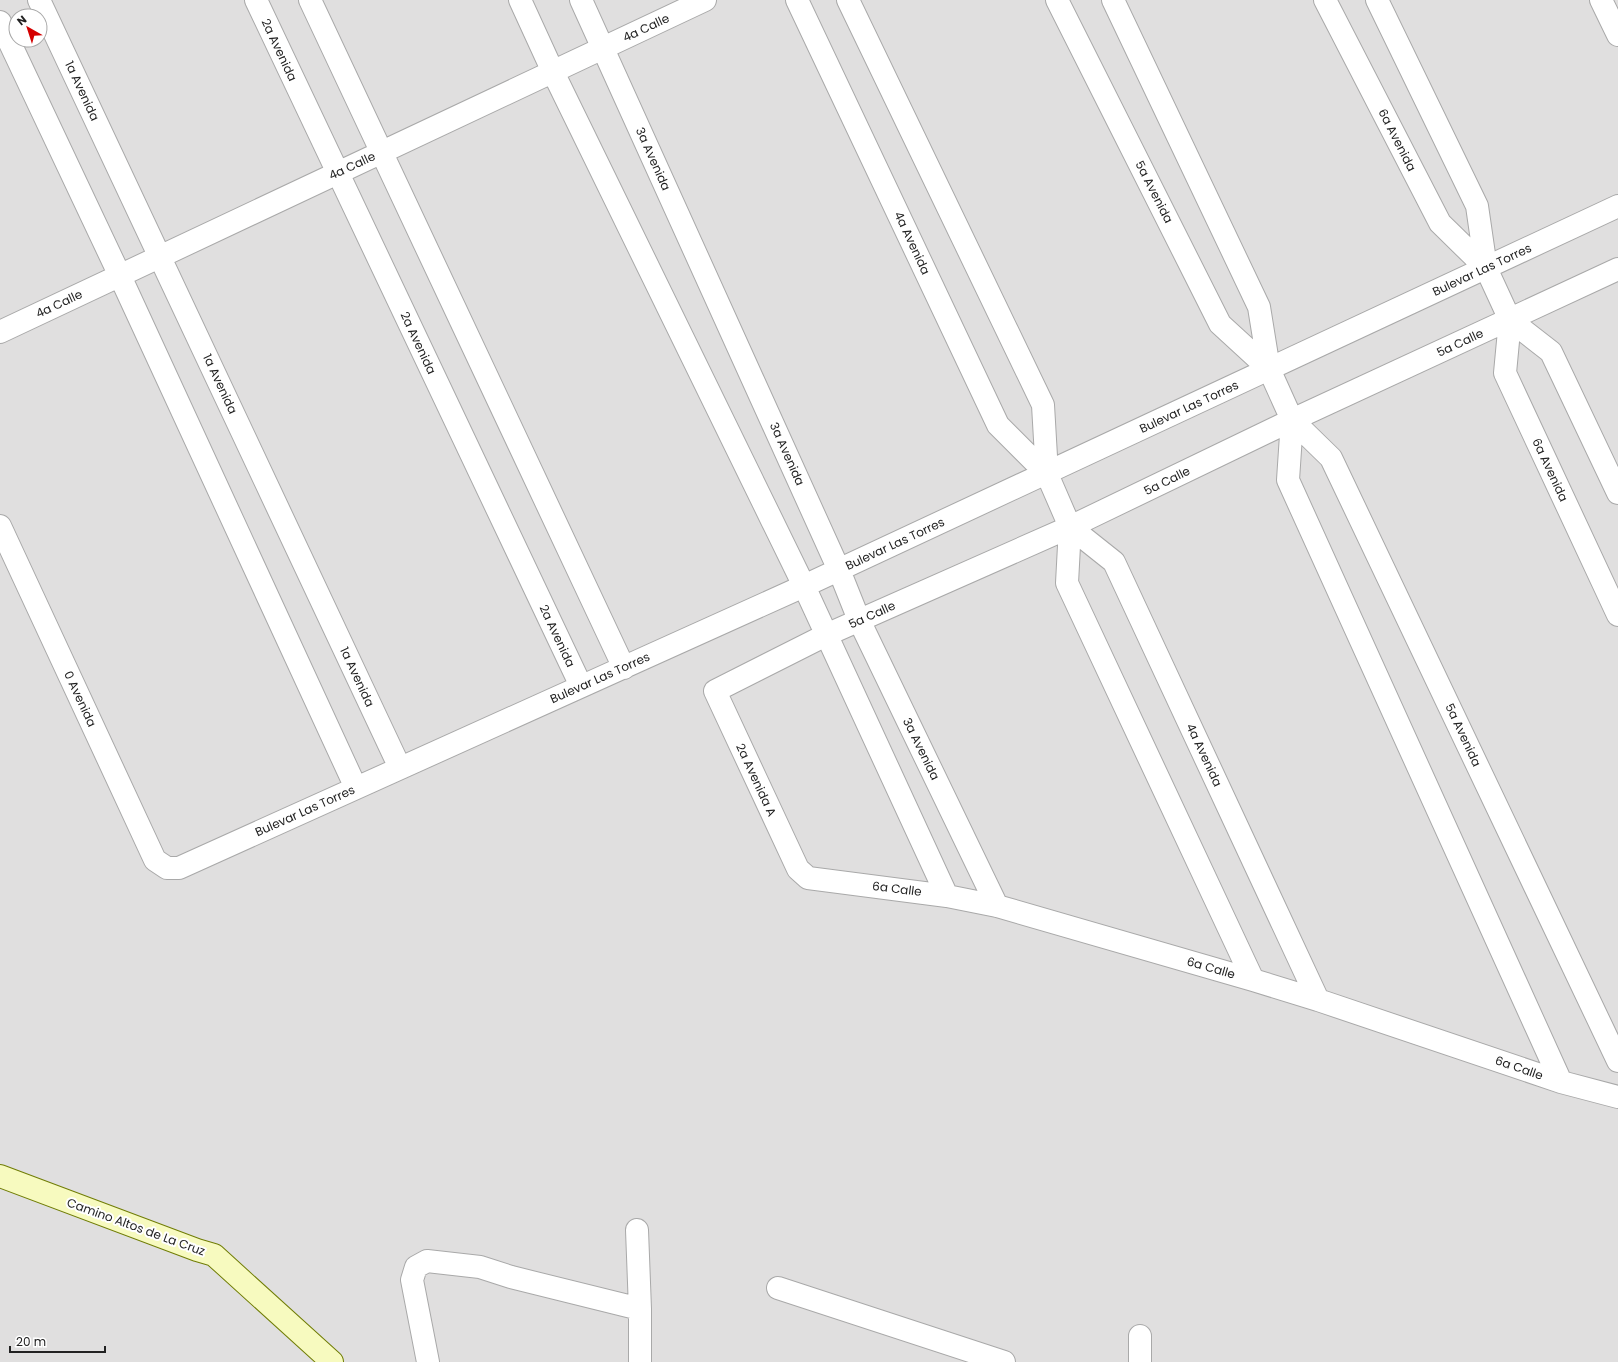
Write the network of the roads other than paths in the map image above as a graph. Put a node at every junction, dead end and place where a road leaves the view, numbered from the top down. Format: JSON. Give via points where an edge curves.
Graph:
{"nodes":[{"id":1,"x":39,"y":0,"type":"edge"},
{"id":2,"x":256,"y":0,"type":"edge"},
{"id":3,"x":310,"y":0,"type":"edge"},
{"id":4,"x":520,"y":0,"type":"edge"},
{"id":5,"x":580,"y":0,"type":"edge"},
{"id":6,"x":705,"y":0,"type":"edge"},
{"id":7,"x":797,"y":0,"type":"edge"},
{"id":8,"x":848,"y":0,"type":"edge"},
{"id":9,"x":1057,"y":0,"type":"edge"},
{"id":10,"x":1113,"y":0,"type":"edge"},
{"id":11,"x":1326,"y":0,"type":"edge"},
{"id":12,"x":1377,"y":0,"type":"edge"},
{"id":13,"x":1601,"y":0,"type":"edge"},
{"id":14,"x":0,"y":22,"type":"edge"},
{"id":15,"x":1618,"y":35,"type":"edge"},
{"id":16,"x":603,"y":48,"type":"junction"},
{"id":17,"x":552,"y":72,"type":"junction"},
{"id":18,"x":381,"y":152,"type":"junction"},
{"id":19,"x":338,"y":173,"type":"junction"},
{"id":20,"x":1618,"y":206,"type":"edge"},
{"id":21,"x":160,"y":257,"type":"junction"},
{"id":22,"x":1486,"y":268,"type":"junction"},
{"id":23,"x":1618,"y":269,"type":"edge"},
{"id":24,"x":120,"y":276,"type":"junction"},
{"id":25,"x":1510,"y":320,"type":"junction"},
{"id":26,"x":0,"y":332,"type":"edge"},
{"id":27,"x":1269,"y":369,"type":"junction"},
{"id":28,"x":1292,"y":420,"type":"junction"},
{"id":29,"x":1047,"y":474,"type":"junction"},
{"id":30,"x":1618,"y":493,"type":"edge"},
{"id":31,"x":0,"y":526,"type":"edge"},
{"id":32,"x":1070,"y":527,"type":"junction"},
{"id":33,"x":839,"y":570,"type":"junction"},
{"id":34,"x":804,"y":586,"type":"junction"},
{"id":35,"x":1618,"y":614,"type":"edge"},
{"id":36,"x":860,"y":620,"type":"junction"},
{"id":37,"x":826,"y":635,"type":"junction"},
{"id":38,"x":624,"y":668,"type":"junction"},
{"id":39,"x":581,"y":686,"type":"junction"},
{"id":40,"x":715,"y":691,"type":"joint"},
{"id":41,"x":400,"y":768,"type":"junction"},
{"id":42,"x":356,"y":788,"type":"junction"},
{"id":43,"x":167,"y":868,"type":"joint"},
{"id":44,"x":798,"y":869,"type":"joint"},
{"id":45,"x":947,"y":896,"type":"junction"},
{"id":46,"x":996,"y":906,"type":"junction"},
{"id":47,"x":1254,"y":980,"type":"junction"},
{"id":48,"x":1318,"y":1000,"type":"junction"},
{"id":49,"x":1618,"y":1061,"type":"edge"},
{"id":50,"x":1561,"y":1082,"type":"junction"},
{"id":51,"x":1618,"y":1097,"type":"edge"},
{"id":52,"x":0,"y":1176,"type":"edge"},
{"id":53,"x":637,"y":1230,"type":"dead end"},
{"id":54,"x":778,"y":1288,"type":"dead end"},
{"id":55,"x":640,"y":1309,"type":"junction"},
{"id":56,"x":1140,"y":1336,"type":"dead end"},
{"id":57,"x":332,"y":1362,"type":"edge"},
{"id":58,"x":428,"y":1362,"type":"edge"},
{"id":59,"x":640,"y":1362,"type":"edge"},
{"id":60,"x":1004,"y":1362,"type":"edge"},
{"id":61,"x":1140,"y":1362,"type":"edge"}],
"edges":[{"from":1,"to":21,"type":"street","name":"1a Avenida"},
{"from":2,"to":19,"type":"street","name":"2a Avenida"},
{"from":3,"to":18,"type":"street"},
{"from":4,"to":17,"type":"street"},
{"from":5,"to":16,"type":"street","name":"3a Avenida"},
{"from":6,"to":16,"type":"street","name":"4a Calle"},
{"from":7,"to":29,"type":"street","name":"4a Avenida","via":[[998,425]]},
{"from":8,"to":29,"type":"street","name":"4a Avenida","via":[[1043,405]]},
{"from":9,"to":27,"type":"street","name":"5a Avenida","via":[[1220,324]]},
{"from":10,"to":27,"type":"street","name":"5a Avenida","via":[[1259,307]]},
{"from":11,"to":22,"type":"street","name":"6a Avenida","via":[[1440,223]]},
{"from":12,"to":22,"type":"street","name":"6a Avenida","via":[[1477,206]]},
{"from":13,"to":15,"type":"street"},
{"from":14,"to":24,"type":"street"},
{"from":16,"to":17,"type":"street","name":"4a Calle"},
{"from":16,"to":33,"type":"street","name":"3a Avenida"},
{"from":17,"to":18,"type":"street","name":"4a Calle"},
{"from":17,"to":34,"type":"street"},
{"from":18,"to":19,"type":"street","name":"4a Calle"},
{"from":18,"to":38,"type":"street"},
{"from":19,"to":21,"type":"street","name":"4a Calle"},
{"from":19,"to":39,"type":"street","name":"2a Avenida"},
{"from":20,"to":22,"type":"street","name":"Bulevar Las Torres"},
{"from":21,"to":24,"type":"street","name":"4a Calle"},
{"from":21,"to":41,"type":"street","name":"1a Avenida"},
{"from":22,"to":25,"type":"street","name":"6a Avenida"},
{"from":22,"to":27,"type":"street","name":"Bulevar Las Torres"},
{"from":23,"to":25,"type":"street","name":"5a Calle"},
{"from":24,"to":26,"type":"street","name":"4a Calle"},
{"from":24,"to":42,"type":"street"},
{"from":25,"to":28,"type":"street","name":"5a Calle"},
{"from":25,"to":30,"type":"street","name":"6a Avenida","via":[[1551,352]]},
{"from":25,"to":35,"type":"street","name":"6a Avenida","via":[[1505,373]]},
{"from":27,"to":28,"type":"street","name":"5a Avenida"},
{"from":27,"to":29,"type":"street","name":"Bulevar Las Torres"},
{"from":28,"to":32,"type":"street","name":"5a Calle"},
{"from":28,"to":49,"type":"street","name":"5a Avenida","via":[[1331,458]]},
{"from":28,"to":50,"type":"street","name":"5a Avenida","via":[[1288,480]]},
{"from":29,"to":32,"type":"street","name":"4a Avenida"},
{"from":29,"to":33,"type":"street","name":"Bulevar Las Torres"},
{"from":31,"to":43,"type":"street","name":"0 Avenida","via":[[155,860]]},
{"from":32,"to":36,"type":"street","name":"5a Calle"},
{"from":32,"to":47,"type":"street","name":"4a Avenida","via":[[1067,583]]},
{"from":32,"to":48,"type":"street","name":"4a Avenida","via":[[1114,562]]},
{"from":33,"to":34,"type":"street","name":"Bulevar Las Torres"},
{"from":33,"to":36,"type":"street","name":"3a Avenida"},
{"from":34,"to":37,"type":"street"},
{"from":34,"to":38,"type":"street","name":"Bulevar Las Torres"},
{"from":36,"to":37,"type":"street","name":"5a Calle"},
{"from":36,"to":46,"type":"street","name":"3a Avenida"},
{"from":37,"to":40,"type":"street","name":"5a Calle"},
{"from":37,"to":45,"type":"street"},
{"from":38,"to":39,"type":"street","name":"Bulevar Las Torres"},
{"from":39,"to":41,"type":"street","name":"Bulevar Las Torres"},
{"from":40,"to":44,"type":"street","name":"2a Avenida A"},
{"from":41,"to":42,"type":"street","name":"Bulevar Las Torres"},
{"from":42,"to":43,"type":"street","name":"Bulevar Las Torres","via":[[180,868]]},
{"from":44,"to":45,"type":"street","name":"6a Calle","via":[[808,878]]},
{"from":45,"to":46,"type":"street","name":"6a Calle"},
{"from":46,"to":47,"type":"street","name":"6a Calle"},
{"from":47,"to":48,"type":"street","name":"6a Calle"},
{"from":48,"to":50,"type":"street","name":"6a Calle"},
{"from":50,"to":51,"type":"street","name":"6a Calle"},
{"from":52,"to":57,"type":"street","name":"Camino Altos de La Cruz","via":[[214,1255]]},
{"from":53,"to":55,"type":"street"},
{"from":54,"to":60,"type":"street"},
{"from":55,"to":58,"type":"street","via":[[480,1268],[427,1261],[416,1267],[412,1280]]},
{"from":55,"to":59,"type":"street"},
{"from":56,"to":61,"type":"street"}]}
